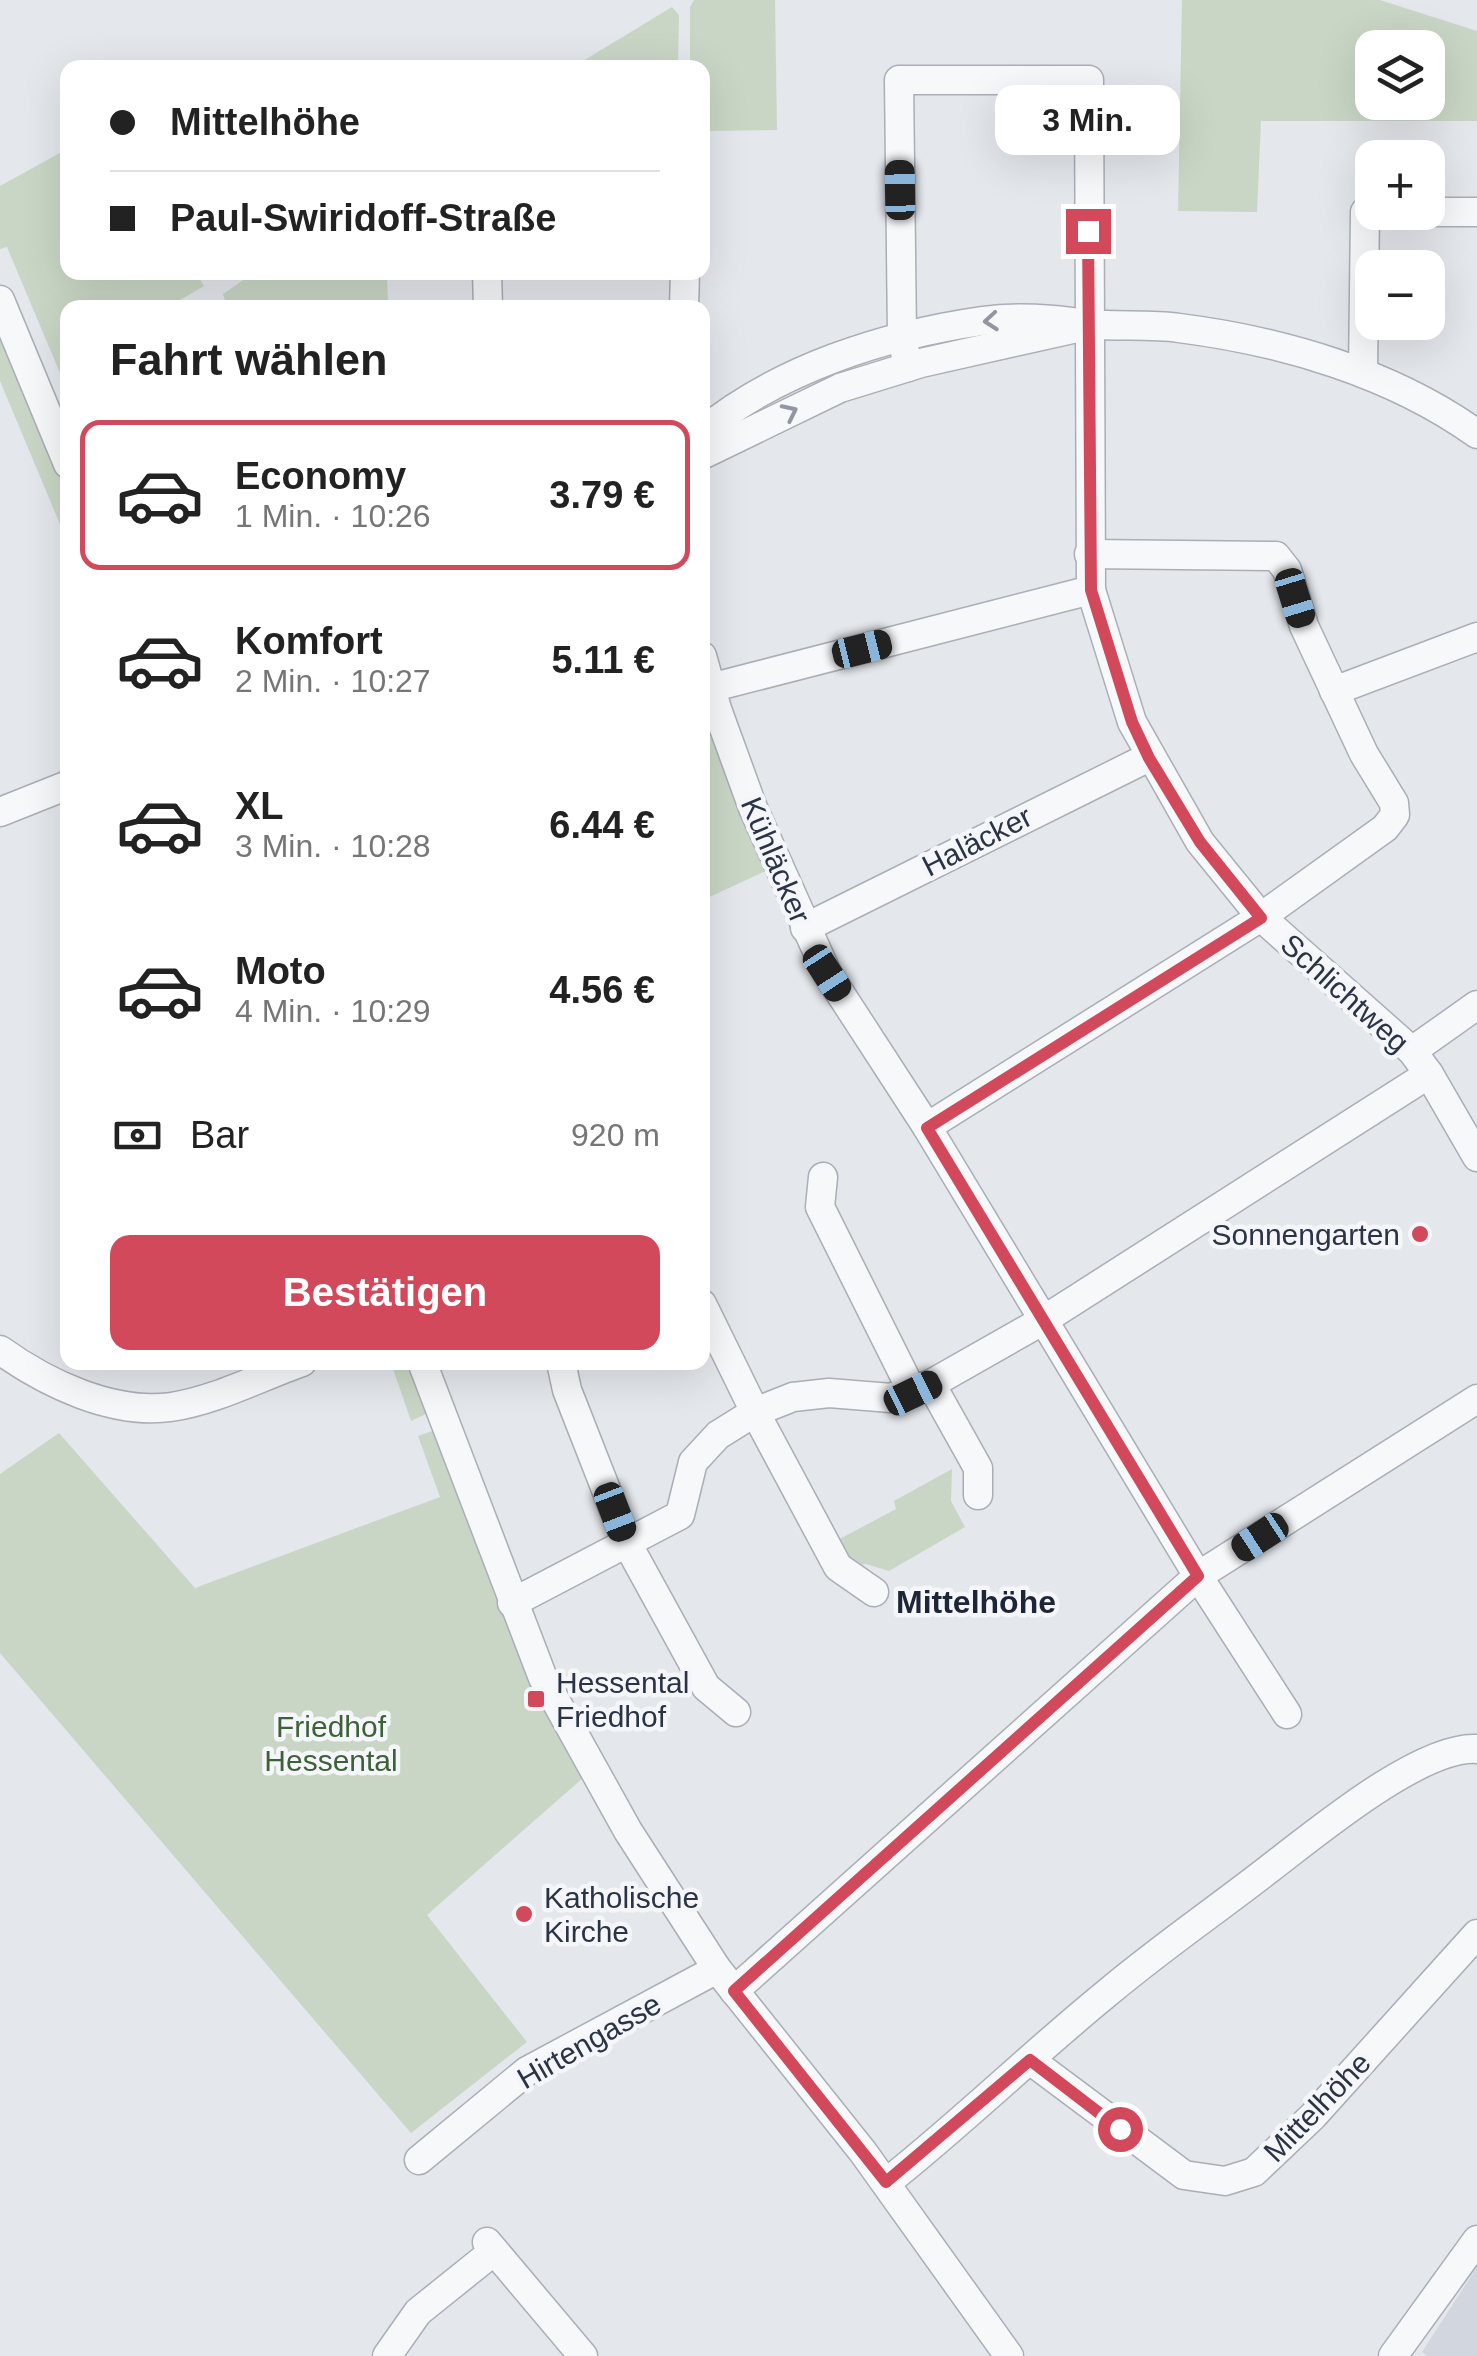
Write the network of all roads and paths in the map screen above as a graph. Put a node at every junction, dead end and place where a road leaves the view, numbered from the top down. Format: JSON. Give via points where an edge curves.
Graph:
{"nodes":[{"id":1,"x":1445,"y":212,"type":"edge"},
{"id":2,"x":1477,"y":212,"type":"edge"},
{"id":3,"x":1366,"y":230,"type":"edge"},
{"id":4,"x":0,"y":300,"type":"edge"},
{"id":5,"x":1088,"y":324,"type":"junction"},
{"id":6,"x":902,"y":337,"type":"junction"},
{"id":7,"x":908,"y":367,"type":"junction"},
{"id":8,"x":1363,"y":373,"type":"junction"},
{"id":9,"x":710,"y":426,"type":"edge"},
{"id":10,"x":1477,"y":434,"type":"edge"},
{"id":11,"x":60,"y":445,"type":"edge"},
{"id":12,"x":710,"y":451,"type":"edge"},
{"id":13,"x":1089,"y":554,"type":"junction"},
{"id":14,"x":1091,"y":590,"type":"junction"},
{"id":15,"x":1477,"y":637,"type":"edge"},
{"id":16,"x":710,"y":688,"type":"joint"},
{"id":17,"x":1334,"y":690,"type":"junction"},
{"id":18,"x":1149,"y":758,"type":"junction"},
{"id":19,"x":60,"y":788,"type":"edge"},
{"id":20,"x":0,"y":812,"type":"edge"},
{"id":21,"x":1261,"y":918,"type":"junction"},
{"id":22,"x":805,"y":928,"type":"junction"},
{"id":23,"x":1477,"y":1004,"type":"edge"},
{"id":24,"x":1421,"y":1063,"type":"junction"},
{"id":25,"x":927,"y":1128,"type":"junction"},
{"id":26,"x":1477,"y":1158,"type":"edge"},
{"id":27,"x":823,"y":1176,"type":"dead end"},
{"id":28,"x":710,"y":1320,"type":"edge"},
{"id":29,"x":1042,"y":1321,"type":"junction"},
{"id":30,"x":0,"y":1350,"type":"edge"},
{"id":31,"x":280,"y":1370,"type":"edge"},
{"id":32,"x":425,"y":1370,"type":"edge"},
{"id":33,"x":562,"y":1370,"type":"edge"},
{"id":34,"x":922,"y":1388,"type":"junction"},
{"id":35,"x":1477,"y":1399,"type":"edge"},
{"id":36,"x":755,"y":1412,"type":"junction"},
{"id":37,"x":978,"y":1495,"type":"dead end"},
{"id":38,"x":627,"y":1543,"type":"junction"},
{"id":39,"x":1198,"y":1576,"type":"junction"},
{"id":40,"x":874,"y":1592,"type":"dead end"},
{"id":41,"x":512,"y":1604,"type":"junction"},
{"id":42,"x":736,"y":1712,"type":"dead end"},
{"id":43,"x":1287,"y":1714,"type":"dead end"},
{"id":44,"x":1477,"y":1750,"type":"edge"},
{"id":45,"x":1477,"y":1934,"type":"edge"},
{"id":46,"x":726,"y":1980,"type":"junction"},
{"id":47,"x":1030,"y":2060,"type":"junction"},
{"id":48,"x":419,"y":2160,"type":"dead end"},
{"id":49,"x":886,"y":2182,"type":"junction"},
{"id":50,"x":1477,"y":2240,"type":"edge"},
{"id":51,"x":387,"y":2356,"type":"edge"},
{"id":52,"x":583,"y":2356,"type":"edge"},
{"id":53,"x":1009,"y":2356,"type":"edge"},
{"id":54,"x":1393,"y":2356,"type":"edge"}],
"edges":[{"from":1,"to":2,"type":"street"},
{"from":3,"to":8,"type":"street"},
{"from":4,"to":11,"type":"street"},
{"from":5,"to":6,"type":"street","one_way":true,"via":[[1046,317],[984,320]]},
{"from":5,"to":6,"type":"street","name":"Schlichtweg","via":[[1089,80],[899,80]]},
{"from":5,"to":7,"type":"street"},
{"from":5,"to":8,"type":"street","via":[[1180,328]]},
{"from":5,"to":13,"type":"street","name":"Schlichtweg"},
{"from":6,"to":7,"type":"street"},
{"from":6,"to":9,"type":"street","via":[[774,386]]},
{"from":12,"to":7,"type":"street","one_way":true,"via":[[840,388]]},
{"from":8,"to":10,"type":"street"},
{"from":13,"to":14,"type":"street","name":"Schlichtweg"},
{"from":13,"to":17,"type":"street","via":[[1276,556]]},
{"from":14,"to":16,"type":"street"},
{"from":14,"to":18,"type":"street","name":"Schlichtweg"},
{"from":15,"to":17,"type":"street"},
{"from":16,"to":22,"type":"street","name":"Kühläcker"},
{"from":17,"to":21,"type":"street","via":[[1395,816]]},
{"from":18,"to":21,"type":"street","name":"Schlichtweg","via":[[1200,842]]},
{"from":18,"to":22,"type":"street","name":"Haläcker"},
{"from":19,"to":20,"type":"street"},
{"from":21,"to":24,"type":"street","name":"Schlichtweg"},
{"from":21,"to":25,"type":"street"},
{"from":22,"to":25,"type":"street","name":"Kühläcker"},
{"from":23,"to":24,"type":"street"},
{"from":24,"to":26,"type":"street","name":"Schlichtweg"},
{"from":24,"to":29,"type":"street"},
{"from":25,"to":29,"type":"street","name":"Kühläcker"},
{"from":27,"to":34,"type":"street","via":[[820,1207]]},
{"from":28,"to":36,"type":"street"},
{"from":29,"to":34,"type":"street"},
{"from":29,"to":39,"type":"street","name":"Kühläcker"},
{"from":30,"to":31,"type":"street","via":[[70,1392],[120,1404],[168,1407]]},
{"from":32,"to":41,"type":"street"},
{"from":33,"to":38,"type":"street"},
{"from":34,"to":36,"type":"street","via":[[891,1398],[793,1397]]},
{"from":34,"to":37,"type":"street","via":[[978,1468]]},
{"from":35,"to":39,"type":"street","name":"Hirtengasse"},
{"from":36,"to":38,"type":"street","via":[[718,1435],[693,1462],[680,1516]]},
{"from":36,"to":40,"type":"street","via":[[838,1567]]},
{"from":38,"to":41,"type":"street"},
{"from":38,"to":42,"type":"street","via":[[706,1688]]},
{"from":39,"to":43,"type":"street","name":"Kühläcker"},
{"from":39,"to":46,"type":"street","name":"Hirtengasse"},
{"from":41,"to":46,"type":"street","via":[[543,1678],[628,1832]]},
{"from":44,"to":47,"type":"street","via":[[1440,1754],[1371,1794],[1106,1994]]},
{"from":45,"to":47,"type":"street","name":"Mittelhöhe","via":[[1313,2116],[1240,2178],[1184,2175]]},
{"from":46,"to":48,"type":"street","name":"Hirtengasse","via":[[528,2071]]},
{"from":46,"to":49,"type":"street"},
{"from":47,"to":49,"type":"street"},
{"from":49,"to":53,"type":"street"},
{"from":50,"to":54,"type":"street"},
{"from":51,"to":52,"type":"street","via":[[418,2312],[490,2247]]}]}
